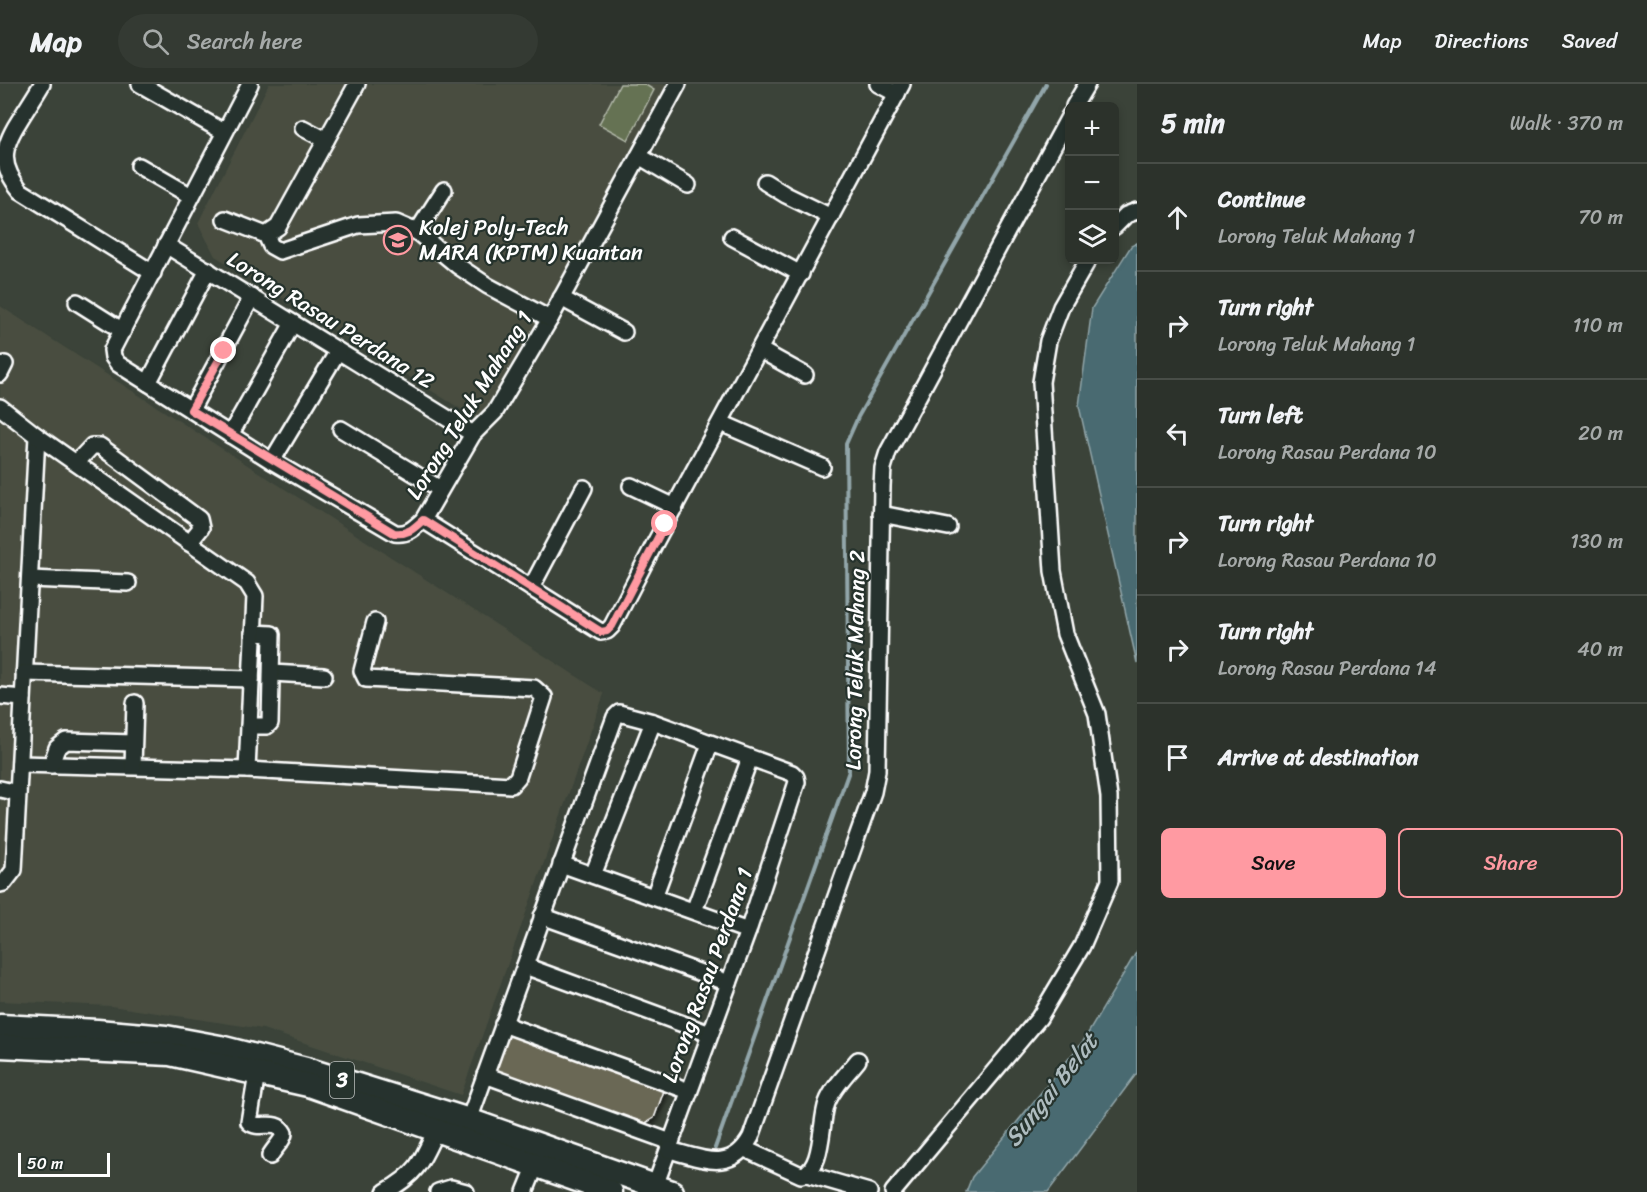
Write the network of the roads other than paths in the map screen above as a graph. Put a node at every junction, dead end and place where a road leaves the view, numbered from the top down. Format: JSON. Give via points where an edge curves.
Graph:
{"nodes":[{"id":1,"x":42,"y":84,"type":"edge"},
{"id":2,"x":140,"y":84,"type":"edge"},
{"id":3,"x":357,"y":84,"type":"edge"},
{"id":4,"x":678,"y":84,"type":"edge"},
{"id":5,"x":878,"y":84,"type":"edge"},
{"id":6,"x":1086,"y":84,"type":"edge"},
{"id":7,"x":244,"y":86,"type":"edge"},
{"id":8,"x":899,"y":89,"type":"edge"},
{"id":9,"x":1076,"y":102,"type":"edge"},
{"id":10,"x":1065,"y":124,"type":"edge"},
{"id":11,"x":303,"y":128,"type":"dead end"},
{"id":12,"x":224,"y":132,"type":"junction"},
{"id":13,"x":326,"y":140,"type":"junction"},
{"id":14,"x":639,"y":156,"type":"junction"},
{"id":15,"x":139,"y":166,"type":"dead end"},
{"id":16,"x":765,"y":182,"type":"dead end"},
{"id":17,"x":688,"y":185,"type":"dead end"},
{"id":18,"x":444,"y":190,"type":"dead end"},
{"id":19,"x":191,"y":196,"type":"junction"},
{"id":20,"x":1137,"y":211,"type":"edge"},
{"id":21,"x":831,"y":217,"type":"junction"},
{"id":22,"x":225,"y":219,"type":"dead end"},
{"id":23,"x":1119,"y":222,"type":"edge"},
{"id":24,"x":417,"y":232,"type":"junction"},
{"id":25,"x":266,"y":235,"type":"junction"},
{"id":26,"x":732,"y":237,"type":"dead end"},
{"id":27,"x":166,"y":245,"type":"junction"},
{"id":28,"x":1086,"y":264,"type":"edge"},
{"id":29,"x":208,"y":270,"type":"junction"},
{"id":30,"x":153,"y":273,"type":"junction"},
{"id":31,"x":801,"y":274,"type":"junction"},
{"id":32,"x":252,"y":297,"type":"junction"},
{"id":33,"x":561,"y":298,"type":"junction"},
{"id":34,"x":77,"y":302,"type":"dead end"},
{"id":35,"x":550,"y":319,"type":"junction"},
{"id":36,"x":293,"y":322,"type":"junction"},
{"id":37,"x":123,"y":331,"type":"junction"},
{"id":38,"x":624,"y":332,"type":"dead end"},
{"id":39,"x":760,"y":350,"type":"junction"},
{"id":40,"x":338,"y":351,"type":"junction"},
{"id":41,"x":805,"y":375,"type":"dead end"},
{"id":42,"x":148,"y":383,"type":"junction"},
{"id":43,"x":0,"y":407,"type":"edge"},
{"id":44,"x":191,"y":410,"type":"junction"},
{"id":45,"x":721,"y":423,"type":"junction"},
{"id":46,"x":341,"y":429,"type":"dead end"},
{"id":47,"x":473,"y":434,"type":"junction"},
{"id":48,"x":230,"y":435,"type":"junction"},
{"id":49,"x":37,"y":436,"type":"junction"},
{"id":50,"x":272,"y":460,"type":"junction"},
{"id":51,"x":76,"y":463,"type":"junction"},
{"id":52,"x":822,"y":467,"type":"dead end"},
{"id":53,"x":631,"y":486,"type":"dead end"},
{"id":54,"x":584,"y":488,"type":"dead end"},
{"id":55,"x":440,"y":489,"type":"junction"},
{"id":56,"x":675,"y":507,"type":"junction"},
{"id":57,"x":881,"y":514,"type":"junction"},
{"id":58,"x":423,"y":520,"type":"junction"},
{"id":59,"x":948,"y":527,"type":"dead end"},
{"id":60,"x":189,"y":543,"type":"junction"},
{"id":61,"x":30,"y":579,"type":"junction"},
{"id":62,"x":128,"y":583,"type":"dead end"},
{"id":63,"x":531,"y":588,"type":"junction"},
{"id":64,"x":375,"y":622,"type":"dead end"},
{"id":65,"x":253,"y":633,"type":"junction"},
{"id":66,"x":24,"y":673,"type":"junction"},
{"id":67,"x":272,"y":673,"type":"junction"},
{"id":68,"x":324,"y":676,"type":"dead end"},
{"id":69,"x":251,"y":679,"type":"junction"},
{"id":70,"x":0,"y":696,"type":"edge"},
{"id":71,"x":23,"y":698,"type":"junction"},
{"id":72,"x":135,"y":703,"type":"dead end"},
{"id":73,"x":653,"y":722,"type":"junction"},
{"id":74,"x":249,"y":726,"type":"junction"},
{"id":75,"x":134,"y":743,"type":"junction"},
{"id":76,"x":710,"y":744,"type":"junction"},
{"id":77,"x":750,"y":758,"type":"junction"},
{"id":78,"x":20,"y":764,"type":"junction"},
{"id":79,"x":51,"y":765,"type":"junction"},
{"id":80,"x":133,"y":766,"type":"junction"},
{"id":81,"x":247,"y":770,"type":"junction"},
{"id":82,"x":0,"y":789,"type":"edge"},
{"id":83,"x":18,"y":793,"type":"junction"},
{"id":84,"x":561,"y":864,"type":"junction"},
{"id":85,"x":593,"y":875,"type":"junction"},
{"id":86,"x":0,"y":884,"type":"edge"},
{"id":87,"x":654,"y":897,"type":"junction"},
{"id":88,"x":694,"y":911,"type":"junction"},
{"id":89,"x":542,"y":916,"type":"junction"},
{"id":90,"x":748,"y":931,"type":"junction"},
{"id":91,"x":525,"y":966,"type":"junction"},
{"id":92,"x":729,"y":983,"type":"junction"},
{"id":93,"x":503,"y":1024,"type":"junction"},
{"id":94,"x":0,"y":1026,"type":"edge"},
{"id":95,"x":710,"y":1034,"type":"junction"},
{"id":96,"x":0,"y":1046,"type":"edge"},
{"id":97,"x":858,"y":1060,"type":"dead end"},
{"id":98,"x":257,"y":1074,"type":"junction"},
{"id":99,"x":485,"y":1075,"type":"junction"},
{"id":100,"x":689,"y":1091,"type":"junction"},
{"id":101,"x":468,"y":1120,"type":"junction"},
{"id":102,"x":435,"y":1130,"type":"junction"},
{"id":103,"x":670,"y":1146,"type":"junction"},
{"id":104,"x":745,"y":1149,"type":"junction"},
{"id":105,"x":270,"y":1155,"type":"dead end"},
{"id":106,"x":807,"y":1174,"type":"junction"},
{"id":107,"x":530,"y":1181,"type":"edge"},
{"id":108,"x":663,"y":1189,"type":"edge"},
{"id":109,"x":385,"y":1192,"type":"edge"},
{"id":110,"x":438,"y":1192,"type":"edge"},
{"id":111,"x":466,"y":1192,"type":"edge"},
{"id":112,"x":611,"y":1192,"type":"edge"},
{"id":113,"x":869,"y":1192,"type":"edge"},
{"id":114,"x":893,"y":1192,"type":"edge"}],
"edges":[{"from":1,"to":30,"type":"street","via":[[4,143],[2,159],[10,182]]},
{"from":2,"to":12,"type":"street"},
{"from":3,"to":13,"type":"street"},
{"from":4,"to":14,"type":"street","name":"Lorong Teluk Mahang 1"},
{"from":5,"to":8,"type":"street"},
{"from":6,"to":9,"type":"street"},
{"from":7,"to":12,"type":"street"},
{"from":8,"to":21,"type":"street","name":"Lorong Teluk Mahang 1"},
{"from":10,"to":57,"type":"street","name":"Lorong Teluk Mahang 2","via":[[888,452],[883,468]]},
{"from":11,"to":13,"type":"street"},
{"from":12,"to":19,"type":"street"},
{"from":13,"to":25,"type":"street","via":[[278,227]]},
{"from":14,"to":17,"type":"street"},
{"from":14,"to":33,"type":"street","name":"Lorong Teluk Mahang 1"},
{"from":15,"to":19,"type":"street"},
{"from":16,"to":21,"type":"street"},
{"from":18,"to":24,"type":"street"},
{"from":19,"to":27,"type":"street"},
{"from":20,"to":23,"type":"street"},
{"from":21,"to":31,"type":"street","name":"Lorong Teluk Mahang 1"},
{"from":22,"to":25,"type":"street"},
{"from":24,"to":25,"type":"street","via":[[396,223],[372,222],[280,251],[271,246]]},
{"from":24,"to":35,"type":"street","via":[[488,286]]},
{"from":26,"to":31,"type":"street"},
{"from":27,"to":29,"type":"street","name":"Lorong Rasau Perdana 12"},
{"from":27,"to":30,"type":"street"},
{"from":28,"to":114,"type":"street","via":[[1061,307],[1048,341],[1041,382],[1053,572],[1065,634],[1096,714],[1109,796],[1110,881],[1082,946],[1039,1018]]},
{"from":29,"to":32,"type":"street","name":"Lorong Rasau Perdana 12"},
{"from":29,"to":42,"type":"street"},
{"from":30,"to":37,"type":"street"},
{"from":31,"to":39,"type":"street","name":"Lorong Teluk Mahang 1"},
{"from":32,"to":36,"type":"street","name":"Lorong Rasau Perdana 12"},
{"from":32,"to":44,"type":"street"},
{"from":33,"to":35,"type":"street","name":"Lorong Teluk Mahang 1"},
{"from":33,"to":38,"type":"street"},
{"from":34,"to":37,"type":"street"},
{"from":35,"to":47,"type":"street","name":"Lorong Teluk Mahang 1","via":[[495,412]]},
{"from":36,"to":40,"type":"street","name":"Lorong Rasau Perdana 12"},
{"from":36,"to":48,"type":"street"},
{"from":37,"to":42,"type":"street","via":[[112,350],[113,357]]},
{"from":39,"to":41,"type":"street"},
{"from":39,"to":45,"type":"street","name":"Lorong Teluk Mahang 1"},
{"from":40,"to":47,"type":"street","name":"Lorong Rasau Perdana 12"},
{"from":40,"to":50,"type":"street"},
{"from":42,"to":44,"type":"street"},
{"from":43,"to":49,"type":"street"},
{"from":44,"to":48,"type":"street"},
{"from":45,"to":52,"type":"street"},
{"from":45,"to":56,"type":"street","name":"Lorong Teluk Mahang 1"},
{"from":46,"to":55,"type":"street"},
{"from":47,"to":55,"type":"street","name":"Lorong Teluk Mahang 1"},
{"from":48,"to":50,"type":"street"},
{"from":49,"to":51,"type":"street"},
{"from":49,"to":61,"type":"street"},
{"from":50,"to":58,"type":"street","via":[[394,533],[412,530]]},
{"from":51,"to":60,"type":"street"},
{"from":51,"to":60,"type":"street","via":[[92,446],[100,446],[199,519],[201,528]]},
{"from":53,"to":56,"type":"street"},
{"from":54,"to":63,"type":"street"},
{"from":55,"to":58,"type":"street","name":"Lorong Teluk Mahang 1"},
{"from":56,"to":63,"type":"street","name":"Lorong Teluk Mahang 1","via":[[607,631],[601,632]]},
{"from":57,"to":59,"type":"street"},
{"from":57,"to":104,"type":"street","name":"Lorong Teluk Mahang 2","via":[[875,782]]},
{"from":58,"to":63,"type":"street","name":"Lorong Teluk Mahang 1"},
{"from":60,"to":65,"type":"street","via":[[252,589]]},
{"from":61,"to":62,"type":"street"},
{"from":61,"to":66,"type":"street"},
{"from":64,"to":81,"type":"street","via":[[362,671],[366,680],[534,688],[544,697],[512,785]]},
{"from":65,"to":67,"type":"street","via":[[272,634]]},
{"from":65,"to":69,"type":"street"},
{"from":66,"to":69,"type":"street"},
{"from":66,"to":71,"type":"street"},
{"from":67,"to":68,"type":"street"},
{"from":67,"to":74,"type":"street","via":[[270,723]]},
{"from":69,"to":74,"type":"street"},
{"from":70,"to":71,"type":"street"},
{"from":71,"to":78,"type":"street"},
{"from":72,"to":75,"type":"street"},
{"from":73,"to":76,"type":"street"},
{"from":73,"to":84,"type":"street","via":[[620,713],[615,717]]},
{"from":73,"to":85,"type":"street"},
{"from":74,"to":81,"type":"street"},
{"from":75,"to":79,"type":"street","via":[[66,741],[57,748]]},
{"from":75,"to":80,"type":"street"},
{"from":76,"to":77,"type":"street"},
{"from":76,"to":87,"type":"street"},
{"from":77,"to":88,"type":"street"},
{"from":77,"to":90,"type":"street","name":"Lorong Rasau Perdana 1","via":[[792,773],[798,782]]},
{"from":78,"to":79,"type":"street"},
{"from":78,"to":83,"type":"street"},
{"from":79,"to":80,"type":"street"},
{"from":80,"to":81,"type":"street"},
{"from":82,"to":83,"type":"street"},
{"from":83,"to":86,"type":"street","via":[[14,870]]},
{"from":84,"to":85,"type":"street"},
{"from":84,"to":89,"type":"street"},
{"from":85,"to":87,"type":"street"},
{"from":87,"to":88,"type":"street"},
{"from":88,"to":90,"type":"street"},
{"from":89,"to":91,"type":"street"},
{"from":89,"to":92,"type":"street"},
{"from":90,"to":92,"type":"street","name":"Lorong Rasau Perdana 1"},
{"from":91,"to":93,"type":"street"},
{"from":91,"to":95,"type":"street"},
{"from":92,"to":95,"type":"street","name":"Lorong Rasau Perdana 1"},
{"from":93,"to":99,"type":"street"},
{"from":93,"to":100,"type":"street"},
{"from":94,"to":101,"type":"highway","number":"3","via":[[97,1030],[220,1047],[306,1069]]},
{"from":95,"to":100,"type":"street","name":"Lorong Rasau Perdana 1"},
{"from":96,"to":98,"type":"highway","number":"3","via":[[170,1054]]},
{"from":97,"to":106,"type":"street","via":[[826,1104],[813,1168]]},
{"from":98,"to":102,"type":"highway","number":"3","via":[[308,1085]]},
{"from":98,"to":105,"type":"street","via":[[248,1118],[251,1125],[268,1124],[283,1130],[284,1137]]},
{"from":99,"to":101,"type":"street"},
{"from":99,"to":103,"type":"street"},
{"from":100,"to":103,"type":"street","name":"Lorong Rasau Perdana 1"},
{"from":101,"to":108,"type":"highway","number":"3"},
{"from":102,"to":107,"type":"highway","number":"3"},
{"from":102,"to":109,"type":"street","via":[[424,1155],[404,1181]]},
{"from":103,"to":104,"type":"street","via":[[710,1161],[737,1156]]},
{"from":103,"to":108,"type":"street","name":"Lorong Rasau Perdana 1"},
{"from":104,"to":106,"type":"street","via":[[801,1175]]},
{"from":106,"to":113,"type":"street"},
{"from":107,"to":112,"type":"highway","number":"3"},
{"from":110,"to":111,"type":"street","via":[[451,1188]]}]}
